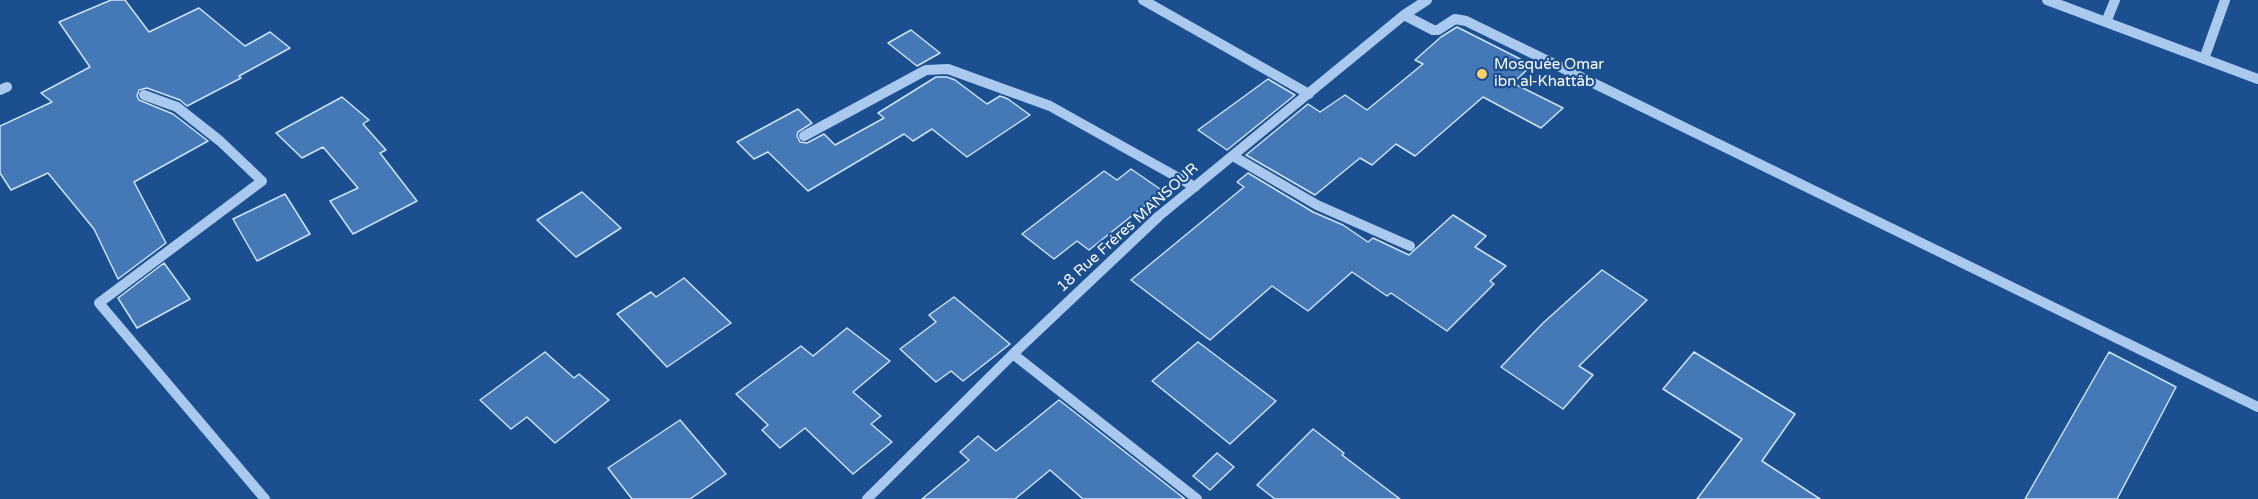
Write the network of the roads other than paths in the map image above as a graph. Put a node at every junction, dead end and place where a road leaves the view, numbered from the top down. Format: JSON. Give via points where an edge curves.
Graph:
{"nodes":[{"id":1,"x":1143,"y":0,"type":"edge"},
{"id":2,"x":1426,"y":0,"type":"edge"},
{"id":3,"x":2047,"y":0,"type":"edge"},
{"id":4,"x":2115,"y":0,"type":"edge"},
{"id":5,"x":2225,"y":0,"type":"edge"},
{"id":6,"x":1404,"y":15,"type":"junction"},
{"id":7,"x":2106,"y":22,"type":"junction"},
{"id":8,"x":2204,"y":59,"type":"junction"},
{"id":9,"x":2258,"y":79,"type":"edge"},
{"id":10,"x":1309,"y":94,"type":"junction"},
{"id":11,"x":144,"y":95,"type":"dead end"},
{"id":12,"x":804,"y":136,"type":"dead end"},
{"id":13,"x":1233,"y":156,"type":"junction"},
{"id":14,"x":1195,"y":187,"type":"junction"},
{"id":15,"x":1410,"y":246,"type":"dead end"},
{"id":16,"x":1013,"y":354,"type":"junction"},
{"id":17,"x":2258,"y":406,"type":"edge"},
{"id":18,"x":265,"y":499,"type":"edge"},
{"id":19,"x":867,"y":499,"type":"edge"},
{"id":20,"x":1197,"y":499,"type":"edge"}],
"edges":[{"from":1,"to":10,"type":"street"},
{"from":2,"to":6,"type":"street","name":"18 Rue Fréres MANSOUR"},
{"from":3,"to":7,"type":"street"},
{"from":4,"to":7,"type":"street"},
{"from":5,"to":8,"type":"street"},
{"from":6,"to":10,"type":"street","name":"18 Rue Fréres MANSOUR"},
{"from":6,"to":17,"type":"street","via":[[1433,30],[1455,19],[1466,21]]},
{"from":7,"to":8,"type":"street"},
{"from":8,"to":9,"type":"street"},
{"from":10,"to":13,"type":"street","name":"18 Rue Fréres MANSOUR"},
{"from":11,"to":18,"type":"street","via":[[177,107],[262,181],[99,303]]},
{"from":12,"to":14,"type":"street","via":[[926,69],[948,69],[1050,106]]},
{"from":13,"to":14,"type":"street","name":"18 Rue Fréres MANSOUR"},
{"from":13,"to":15,"type":"street","via":[[1317,205]]},
{"from":14,"to":16,"type":"street","name":"18 Rue Fréres MANSOUR"},
{"from":16,"to":19,"type":"street","name":"18 Rue Fréres MANSOUR"},
{"from":16,"to":20,"type":"street"}]}
